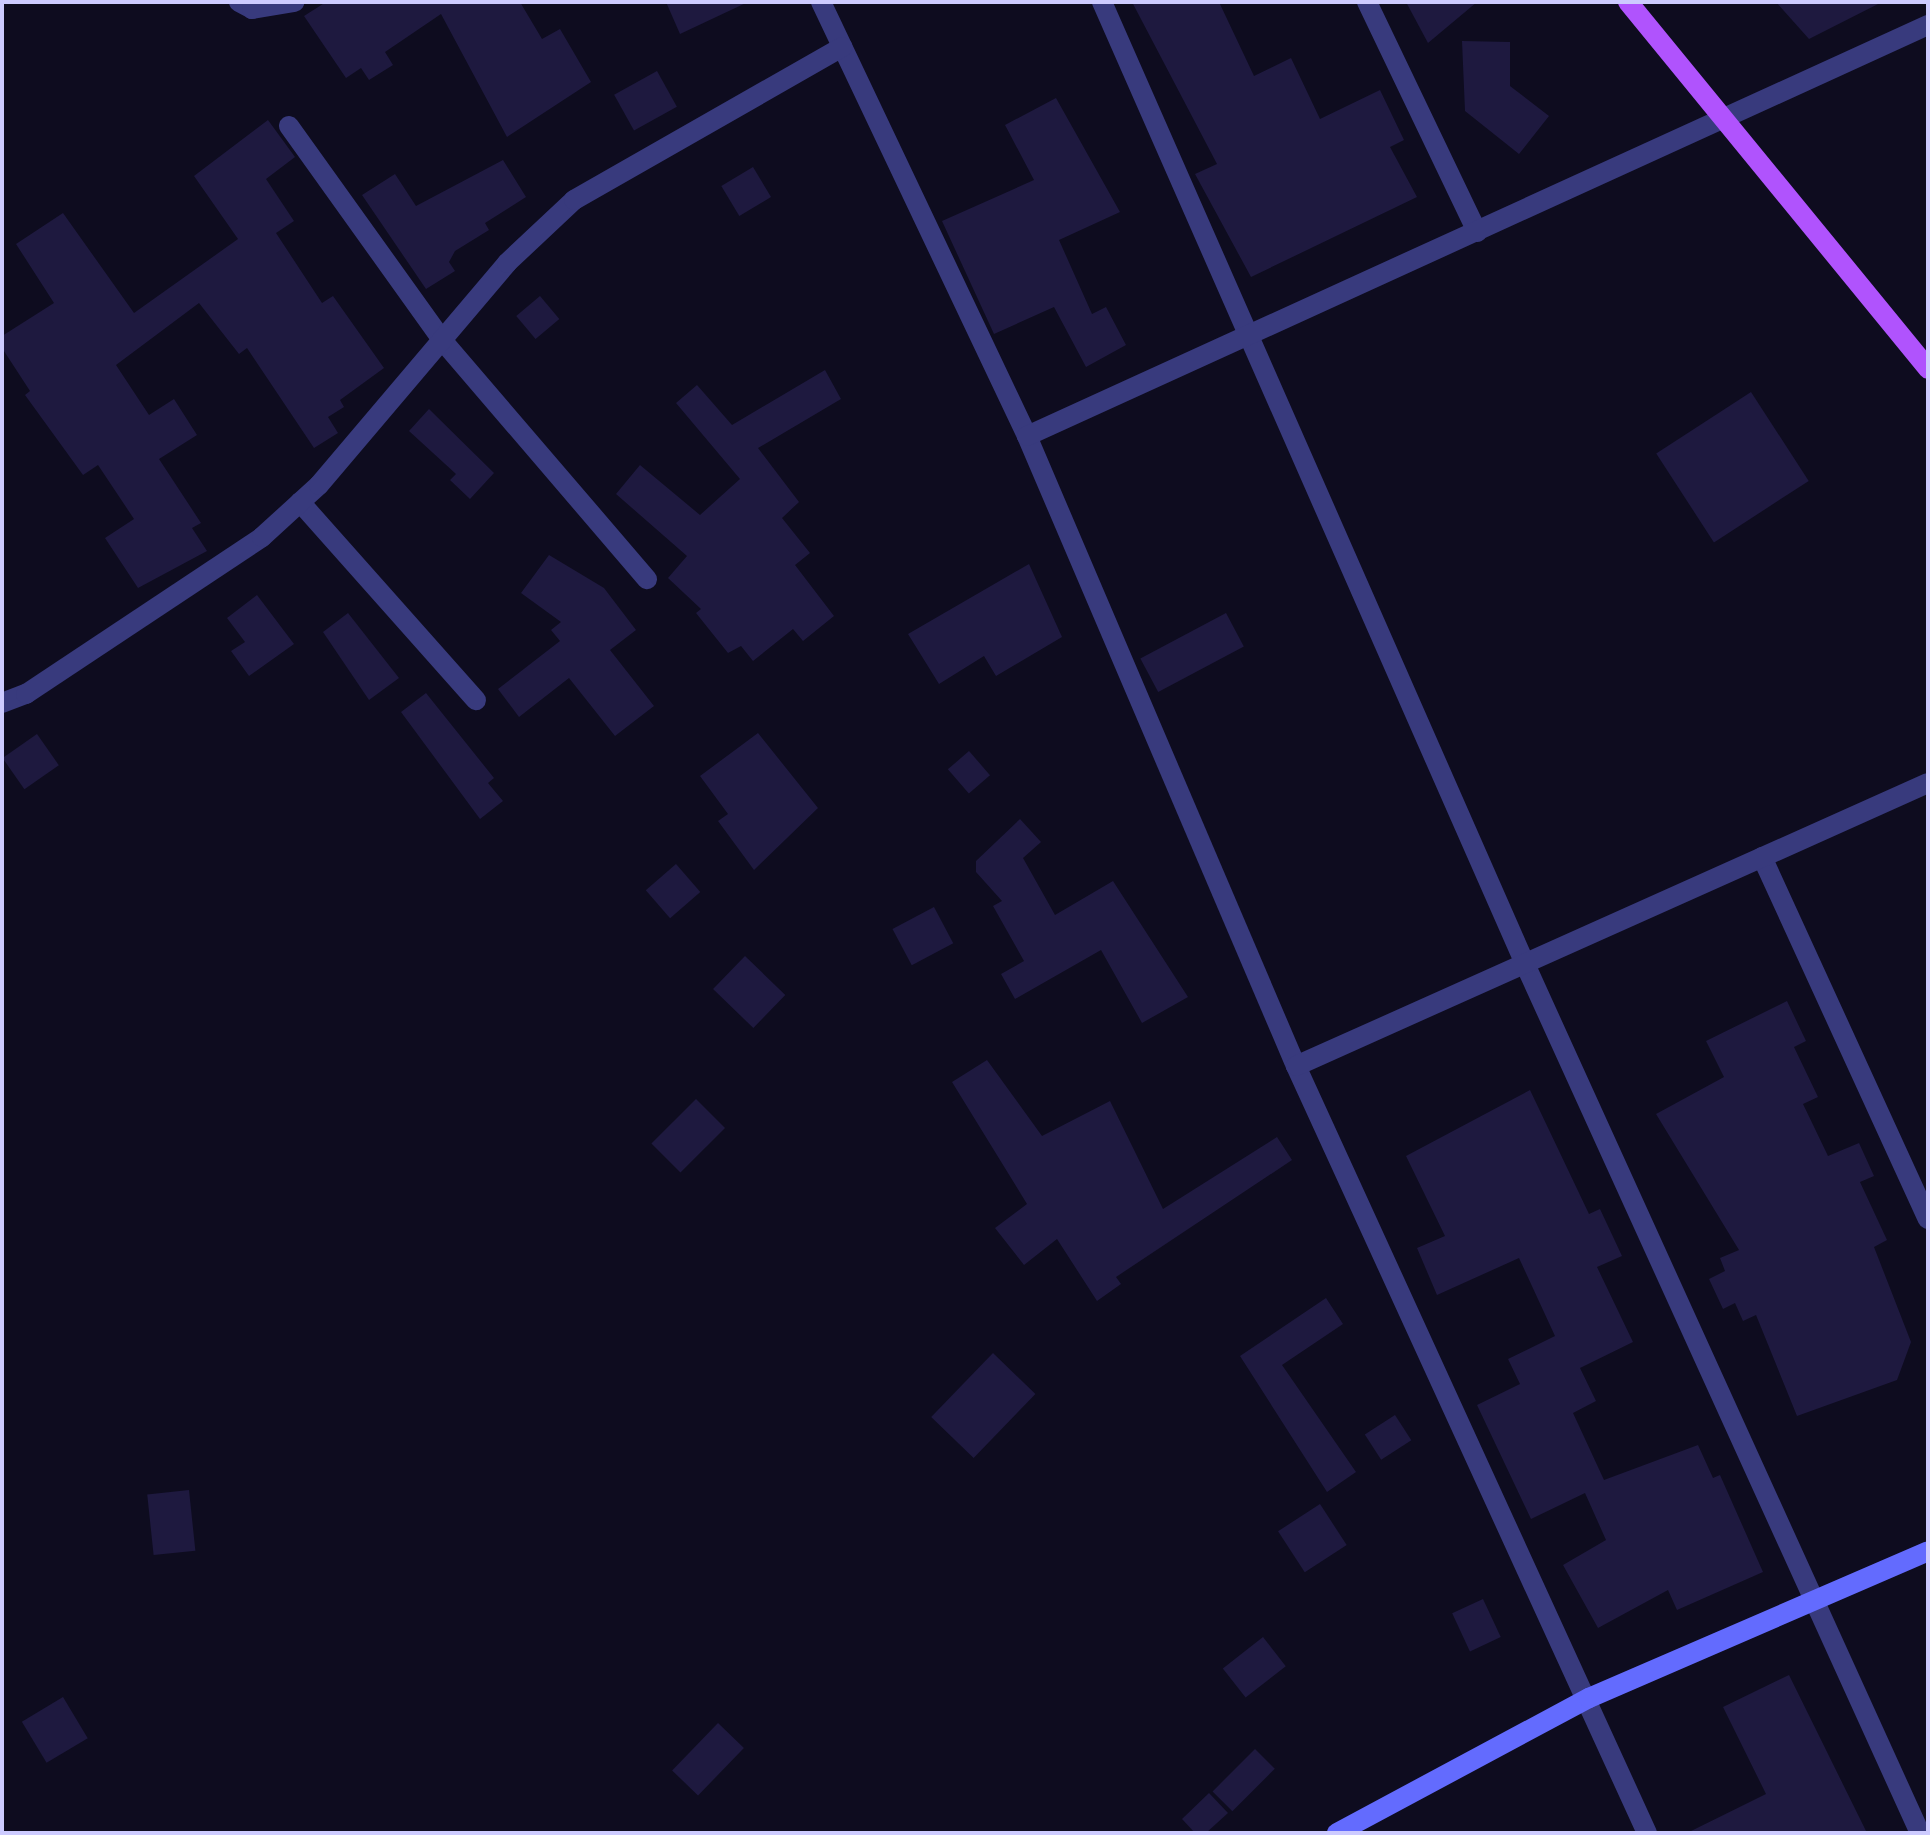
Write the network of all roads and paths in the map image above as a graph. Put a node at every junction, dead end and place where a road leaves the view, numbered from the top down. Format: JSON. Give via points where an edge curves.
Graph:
{"nodes":[{"id":1,"x":239,"y":2,"type":"edge"},
{"id":2,"x":294,"y":2,"type":"edge"},
{"id":3,"x":821,"y":2,"type":"edge"},
{"id":4,"x":1102,"y":2,"type":"edge"},
{"id":5,"x":1367,"y":2,"type":"edge"},
{"id":6,"x":1628,"y":2,"type":"edge"},
{"id":7,"x":1928,"y":25,"type":"edge"},
{"id":8,"x":842,"y":47,"type":"junction"},
{"id":9,"x":1722,"y":123,"type":"junction"},
{"id":10,"x":289,"y":126,"type":"dead end"},
{"id":11,"x":1477,"y":232,"type":"junction"},
{"id":12,"x":1251,"y":331,"type":"junction"},
{"id":13,"x":442,"y":340,"type":"junction"},
{"id":14,"x":1928,"y":369,"type":"edge"},
{"id":15,"x":1027,"y":436,"type":"junction"},
{"id":16,"x":300,"y":502,"type":"junction"},
{"id":17,"x":647,"y":579,"type":"dead end"},
{"id":18,"x":476,"y":700,"type":"dead end"},
{"id":19,"x":2,"y":703,"type":"edge"},
{"id":20,"x":1928,"y":783,"type":"edge"},
{"id":21,"x":1762,"y":857,"type":"junction"},
{"id":22,"x":1525,"y":964,"type":"junction"},
{"id":23,"x":1296,"y":1066,"type":"junction"},
{"id":24,"x":1928,"y":1219,"type":"edge"},
{"id":25,"x":1928,"y":1551,"type":"edge"},
{"id":26,"x":1817,"y":1600,"type":"junction"},
{"id":27,"x":1589,"y":1698,"type":"junction"},
{"id":28,"x":1337,"y":1833,"type":"edge"},
{"id":29,"x":1647,"y":1833,"type":"edge"},
{"id":30,"x":1920,"y":1833,"type":"edge"}],
"edges":[{"from":1,"to":2,"type":"street","via":[[252,9]]},
{"from":3,"to":8,"type":"street"},
{"from":4,"to":12,"type":"street"},
{"from":5,"to":11,"type":"street"},
{"from":6,"to":9,"type":"main road"},
{"from":7,"to":9,"type":"street"},
{"from":8,"to":13,"type":"street","via":[[574,200]]},
{"from":8,"to":15,"type":"street"},
{"from":9,"to":11,"type":"street"},
{"from":9,"to":14,"type":"main road"},
{"from":10,"to":13,"type":"street"},
{"from":11,"to":12,"type":"street"},
{"from":12,"to":15,"type":"street"},
{"from":12,"to":22,"type":"street"},
{"from":13,"to":16,"type":"street"},
{"from":13,"to":17,"type":"street"},
{"from":15,"to":23,"type":"street"},
{"from":16,"to":18,"type":"street"},
{"from":16,"to":19,"type":"street","via":[[262,537],[114,637]]},
{"from":20,"to":21,"type":"street"},
{"from":21,"to":22,"type":"street"},
{"from":21,"to":24,"type":"street"},
{"from":22,"to":23,"type":"street"},
{"from":22,"to":26,"type":"street"},
{"from":23,"to":27,"type":"street"},
{"from":25,"to":26,"type":"street"},
{"from":26,"to":27,"type":"street"},
{"from":26,"to":30,"type":"street"},
{"from":27,"to":28,"type":"street"},
{"from":27,"to":29,"type":"street"}]}
